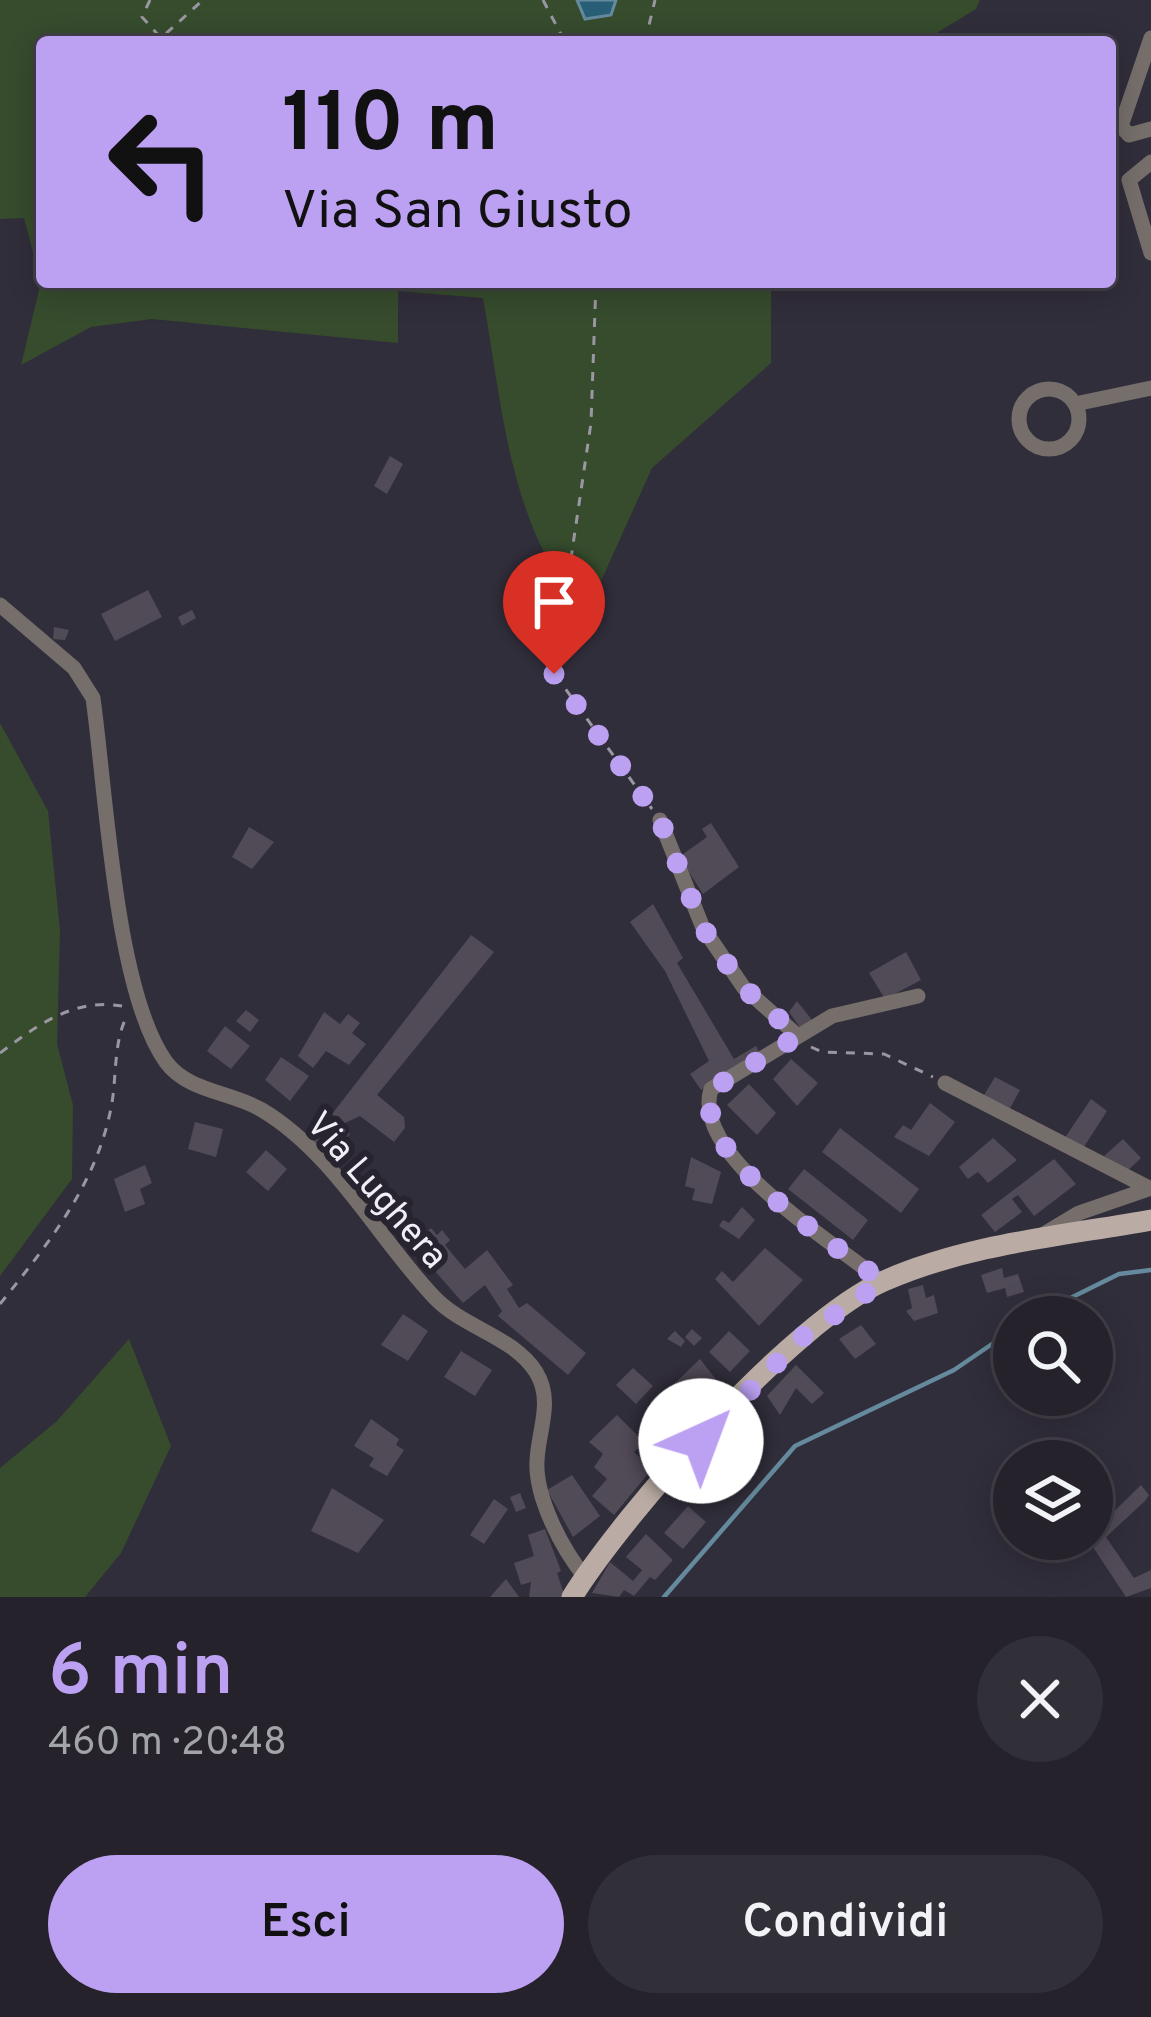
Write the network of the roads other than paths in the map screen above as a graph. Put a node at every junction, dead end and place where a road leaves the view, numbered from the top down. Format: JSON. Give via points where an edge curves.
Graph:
{"nodes":[{"id":1,"x":1151,"y":38,"type":"edge"},
{"id":2,"x":1151,"y":128,"type":"edge"},
{"id":3,"x":1151,"y":162,"type":"edge"},
{"id":4,"x":1151,"y":254,"type":"edge"},
{"id":5,"x":1151,"y":388,"type":"edge"},
{"id":6,"x":1075,"y":404,"type":"dead end"},
{"id":7,"x":0,"y":605,"type":"edge"},
{"id":8,"x":660,"y":820,"type":"road end"},
{"id":9,"x":918,"y":996,"type":"dead end"},
{"id":10,"x":798,"y":1036,"type":"junction"},
{"id":11,"x":945,"y":1083,"type":"road end"},
{"id":12,"x":1150,"y":1188,"type":"edge"},
{"id":13,"x":1151,"y":1220,"type":"edge"},
{"id":14,"x":1040,"y":1237,"type":"junction"},
{"id":15,"x":882,"y":1282,"type":"junction"},
{"id":16,"x":585,"y":1577,"type":"junction"},
{"id":17,"x":572,"y":1597,"type":"edge"}],
"edges":[{"from":1,"to":2,"type":"street","via":[[1121,126],[1130,135]]},
{"from":3,"to":4,"type":"street","via":[[1130,180]]},
{"from":5,"to":6,"type":"street"},
{"from":7,"to":16,"type":"street","name":"Via Lughera","via":[[74,668],[93,698],[113,866],[153,1039],[174,1072],[260,1108],[290,1131],[433,1297],[537,1373],[545,1410],[538,1481]]},
{"from":8,"to":10,"type":"street","via":[[703,928],[744,988]]},
{"from":9,"to":10,"type":"street","via":[[832,1016]]},
{"from":10,"to":15,"type":"street","via":[[712,1089],[714,1133],[766,1192]]},
{"from":11,"to":12,"type":"street"},
{"from":12,"to":14,"type":"street","via":[[1079,1213]]},
{"from":13,"to":14,"type":"main road"},
{"from":14,"to":15,"type":"main road"},
{"from":15,"to":16,"type":"main road","via":[[773,1364]]},
{"from":16,"to":17,"type":"main road"}]}
